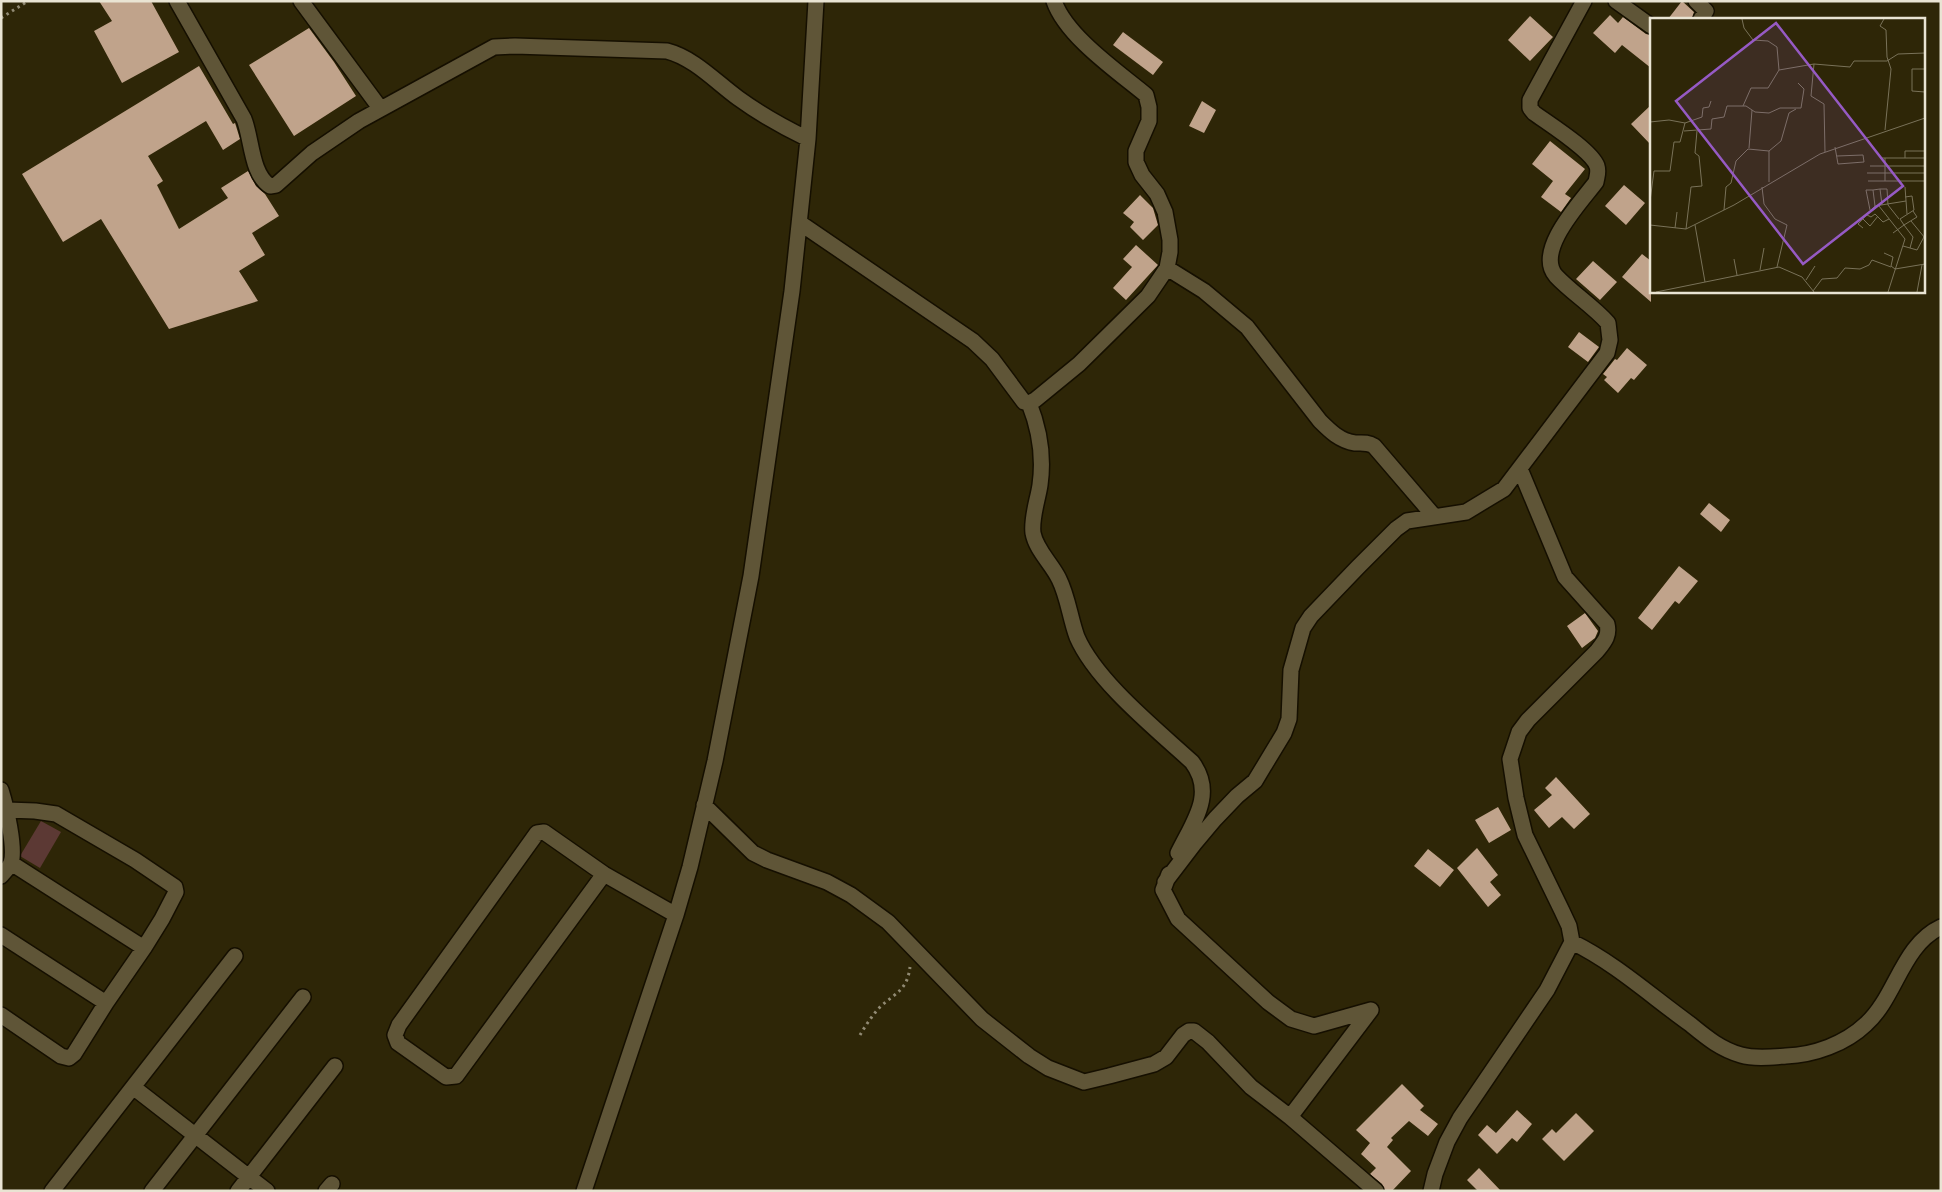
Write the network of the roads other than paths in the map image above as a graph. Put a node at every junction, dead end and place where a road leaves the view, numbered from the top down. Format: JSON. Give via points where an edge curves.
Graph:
{"nodes":[{"id":1,"x":176,"y":1,"type":"edge"},
{"id":2,"x":302,"y":1,"type":"edge"},
{"id":3,"x":816,"y":1,"type":"edge"},
{"id":4,"x":1054,"y":1,"type":"edge"},
{"id":5,"x":1584,"y":1,"type":"edge"},
{"id":6,"x":1616,"y":1,"type":"edge"},
{"id":7,"x":1696,"y":1,"type":"edge"},
{"id":8,"x":1702,"y":18,"type":"edge"},
{"id":9,"x":1650,"y":25,"type":"edge"},
{"id":10,"x":380,"y":108,"type":"junction"},
{"id":11,"x":808,"y":139,"type":"junction"},
{"id":12,"x":800,"y":223,"type":"junction"},
{"id":13,"x":1167,"y":268,"type":"junction"},
{"id":14,"x":1029,"y":403,"type":"junction"},
{"id":15,"x":1520,"y":469,"type":"junction"},
{"id":16,"x":1434,"y":516,"type":"junction"},
{"id":17,"x":1,"y":790,"type":"edge"},
{"id":18,"x":704,"y":805,"type":"junction"},
{"id":19,"x":7,"y":810,"type":"junction"},
{"id":20,"x":11,"y":863,"type":"junction"},
{"id":21,"x":604,"y":874,"type":"junction"},
{"id":22,"x":1,"y":876,"type":"edge"},
{"id":23,"x":1165,"y":882,"type":"junction"},
{"id":24,"x":676,"y":915,"type":"junction"},
{"id":25,"x":1941,"y":927,"type":"edge"},
{"id":26,"x":1,"y":935,"type":"edge"},
{"id":27,"x":1572,"y":942,"type":"junction"},
{"id":28,"x":144,"y":948,"type":"junction"},
{"id":29,"x":235,"y":956,"type":"dead end"},
{"id":30,"x":302,"y":997,"type":"dead end"},
{"id":31,"x":106,"y":1003,"type":"junction"},
{"id":32,"x":1,"y":1015,"type":"edge"},
{"id":33,"x":335,"y":1066,"type":"dead end"},
{"id":34,"x":133,"y":1086,"type":"junction"},
{"id":35,"x":1290,"y":1117,"type":"junction"},
{"id":36,"x":195,"y":1135,"type":"junction"},
{"id":37,"x":249,"y":1176,"type":"junction"},
{"id":38,"x":52,"y":1191,"type":"edge"},
{"id":39,"x":152,"y":1191,"type":"edge"},
{"id":40,"x":238,"y":1191,"type":"edge"},
{"id":41,"x":267,"y":1191,"type":"edge"},
{"id":42,"x":584,"y":1191,"type":"edge"},
{"id":43,"x":1376,"y":1191,"type":"edge"},
{"id":44,"x":1431,"y":1191,"type":"edge"}],
"edges":[{"from":1,"to":10,"type":"street","via":[[244,119],[256,168],[270,186],[276,185],[312,153]]},
{"from":2,"to":10,"type":"street"},
{"from":3,"to":11,"type":"street"},
{"from":4,"to":13,"type":"street","via":[[1060,17],[1075,35],[1146,95],[1149,121],[1136,151],[1136,162],[1165,212],[1170,240]]},
{"from":5,"to":15,"type":"street","via":[[1532,94],[1530,108],[1586,152],[1596,165],[1596,182],[1557,234],[1550,262],[1555,274],[1608,323],[1610,340],[1607,353]]},
{"from":6,"to":9,"type":"street"},
{"from":7,"to":8,"type":"street","via":[[1706,11]]},
{"from":10,"to":11,"type":"street","via":[[494,47],[667,51],[687,60],[779,125]]},
{"from":11,"to":12,"type":"street"},
{"from":12,"to":14,"type":"street","via":[[973,341],[992,359],[1020,398]]},
{"from":12,"to":18,"type":"street","via":[[753,566]]},
{"from":13,"to":14,"type":"street","via":[[1148,296],[1080,364]]},
{"from":13,"to":16,"type":"street","via":[[1204,291],[1247,327],[1320,421],[1346,440],[1374,446]]},
{"from":14,"to":23,"type":"street","via":[[1040,443],[1040,482],[1033,532],[1060,580],[1078,638],[1121,697],[1192,762],[1204,787],[1197,816]]},
{"from":15,"to":16,"type":"street","via":[[1504,489],[1466,512]]},
{"from":15,"to":27,"type":"street","via":[[1565,577],[1608,629],[1607,637],[1597,651],[1528,720],[1519,732],[1510,759],[1525,835],[1569,926]]},
{"from":16,"to":23,"type":"street","via":[[1407,521],[1396,529],[1311,616],[1303,628],[1291,670],[1284,733],[1254,781],[1215,819]]},
{"from":17,"to":19,"type":"street"},
{"from":18,"to":24,"type":"street"},
{"from":18,"to":35,"type":"street","via":[[753,853],[827,882],[888,922],[994,1030],[1028,1056],[1063,1075],[1084,1082],[1154,1064],[1166,1057],[1189,1031],[1208,1042],[1251,1087]]},
{"from":19,"to":20,"type":"street"},
{"from":19,"to":28,"type":"street","via":[[56,814],[175,887],[173,899]]},
{"from":20,"to":22,"type":"street"},
{"from":20,"to":28,"type":"street"},
{"from":21,"to":21,"type":"street","via":[[544,832],[537,833],[399,1025],[395,1035],[398,1043],[446,1077],[456,1076]]},
{"from":21,"to":24,"type":"street"},
{"from":23,"to":35,"type":"street","via":[[1162,890],[1178,918],[1268,1002],[1291,1019],[1314,1026],[1371,1010]]},
{"from":24,"to":42,"type":"street"},
{"from":25,"to":27,"type":"street","via":[[1922,939],[1898,974],[1886,999],[1858,1031],[1819,1051],[1775,1057],[1743,1056],[1718,1046],[1626,975]]},
{"from":26,"to":31,"type":"street"},
{"from":27,"to":44,"type":"street","via":[[1547,990],[1460,1118],[1447,1142]]},
{"from":28,"to":31,"type":"street"},
{"from":29,"to":34,"type":"street"},
{"from":30,"to":36,"type":"street"},
{"from":31,"to":32,"type":"street","via":[[74,1054],[68,1058]]},
{"from":33,"to":37,"type":"street"},
{"from":34,"to":36,"type":"street"},
{"from":34,"to":38,"type":"street"},
{"from":35,"to":43,"type":"street"},
{"from":36,"to":37,"type":"street"},
{"from":36,"to":39,"type":"street"},
{"from":37,"to":40,"type":"street"},
{"from":37,"to":41,"type":"street"}]}
